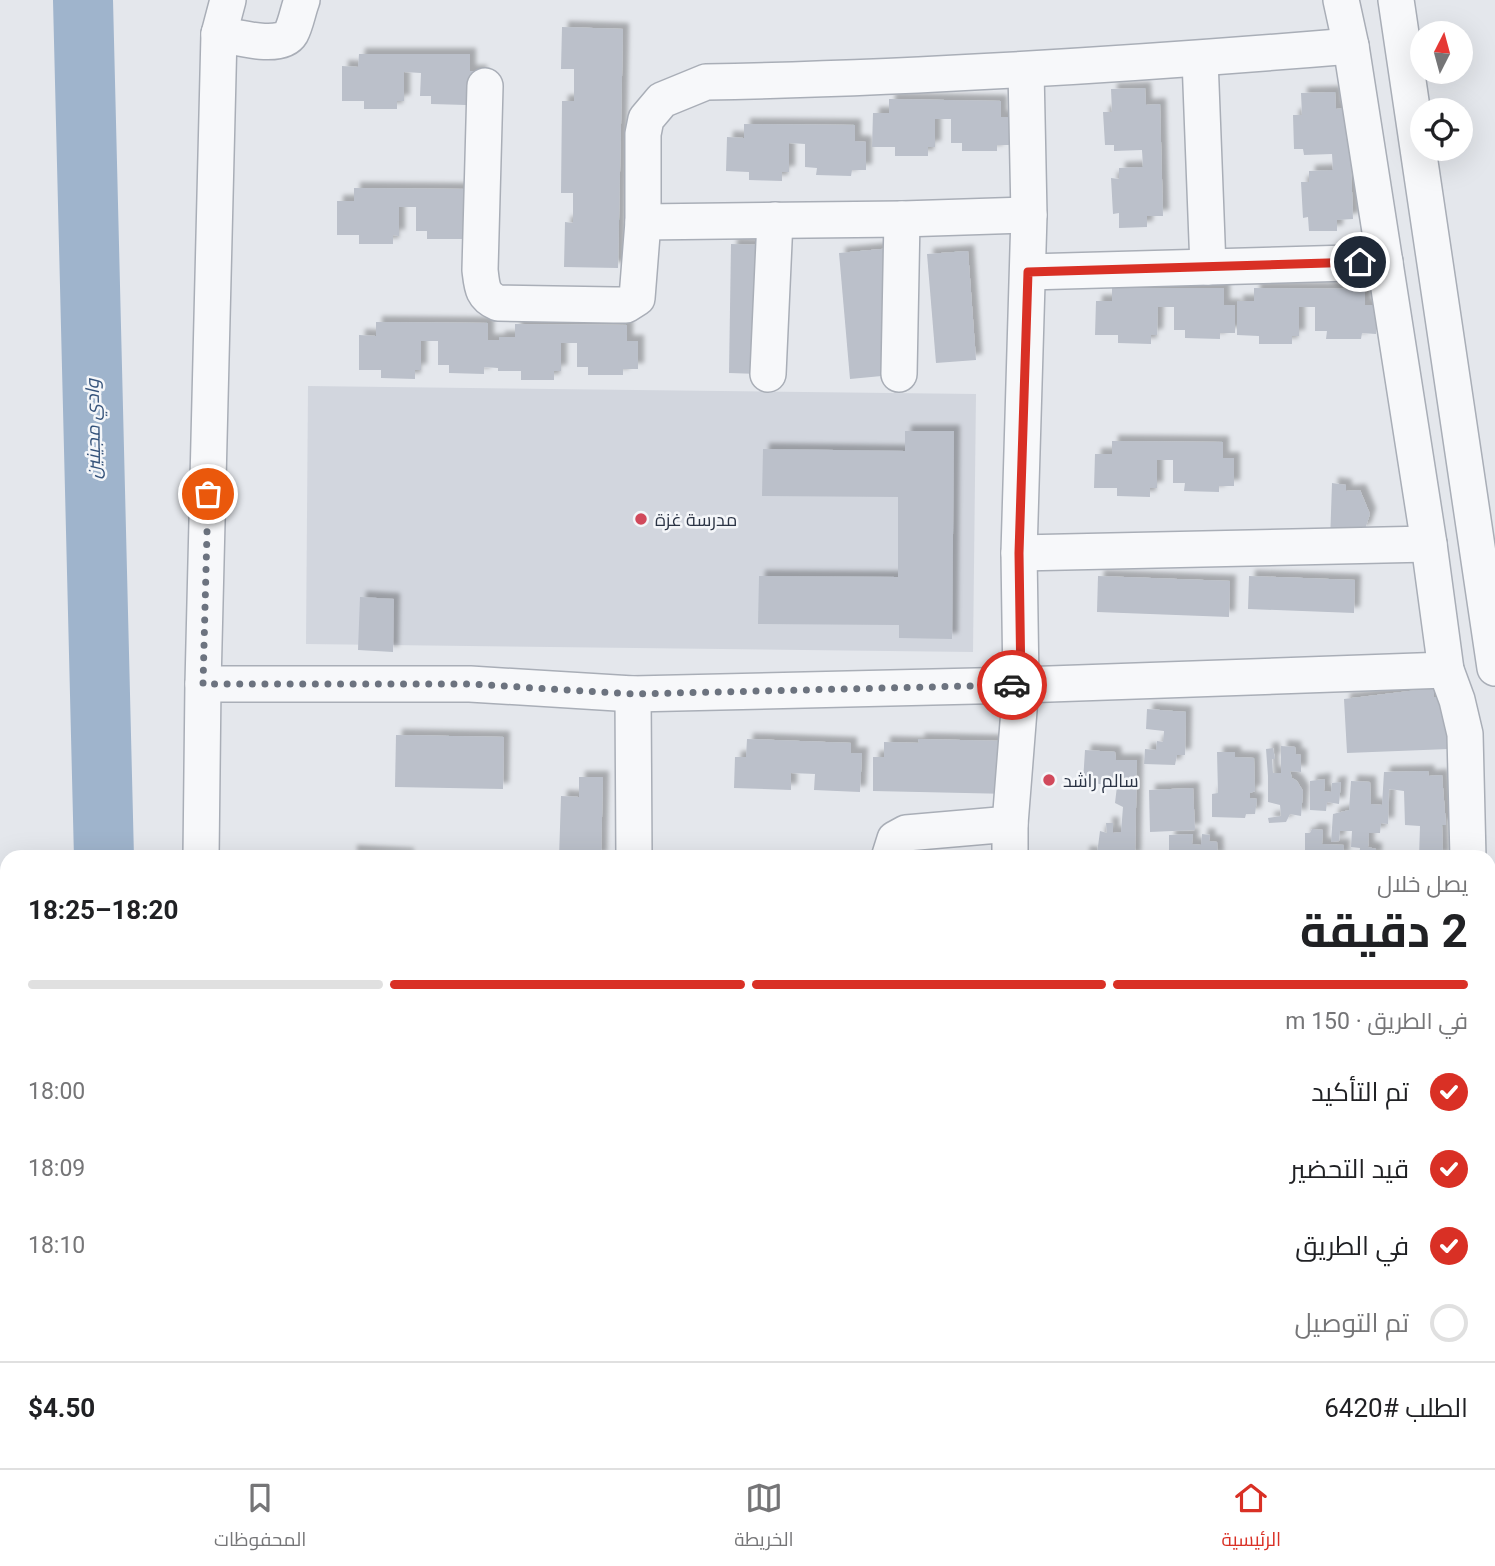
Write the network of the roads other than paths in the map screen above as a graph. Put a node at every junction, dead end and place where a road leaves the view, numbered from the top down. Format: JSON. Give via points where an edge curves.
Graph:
{"nodes":[{"id":1,"x":228,"y":0,"type":"edge"},
{"id":2,"x":302,"y":0,"type":"edge"},
{"id":3,"x":1342,"y":0,"type":"edge"},
{"id":4,"x":1396,"y":0,"type":"edge"},
{"id":5,"x":219,"y":34,"type":"junction"},
{"id":6,"x":1351,"y":46,"type":"junction"},
{"id":7,"x":1200,"y":59,"type":"junction"},
{"id":8,"x":1026,"y":70,"type":"junction"},
{"id":9,"x":485,"y":86,"type":"dead end"},
{"id":10,"x":1029,"y":215,"type":"junction"},
{"id":11,"x":902,"y":219,"type":"junction"},
{"id":12,"x":775,"y":220,"type":"junction"},
{"id":13,"x":643,"y":222,"type":"junction"},
{"id":14,"x":1385,"y":262,"type":"junction"},
{"id":15,"x":1208,"y":267,"type":"junction"},
{"id":16,"x":1028,"y":272,"type":"junction"},
{"id":17,"x":768,"y":374,"type":"dead end"},
{"id":18,"x":899,"y":374,"type":"dead end"},
{"id":19,"x":1429,"y":544,"type":"junction"},
{"id":20,"x":1019,"y":553,"type":"junction"},
{"id":21,"x":1495,"y":668,"type":"edge"},
{"id":22,"x":1446,"y":670,"type":"junction"},
{"id":23,"x":203,"y":684,"type":"junction"},
{"id":24,"x":1021,"y":685,"type":"junction"},
{"id":25,"x":633,"y":694,"type":"junction"},
{"id":26,"x":1010,"y":841,"type":"edge"},
{"id":27,"x":201,"y":850,"type":"edge"},
{"id":28,"x":634,"y":850,"type":"edge"},
{"id":29,"x":892,"y":850,"type":"edge"},
{"id":30,"x":1468,"y":850,"type":"edge"}],
"edges":[{"from":1,"to":5,"type":"street"},
{"from":2,"to":5,"type":"street","via":[[284,40],[267,42]]},
{"from":3,"to":6,"type":"street"},
{"from":4,"to":21,"type":"street"},
{"from":5,"to":23,"type":"street"},
{"from":6,"to":7,"type":"street"},
{"from":6,"to":14,"type":"street"},
{"from":7,"to":8,"type":"street"},
{"from":7,"to":15,"type":"street"},
{"from":8,"to":10,"type":"street"},
{"from":8,"to":13,"type":"street","via":[[706,82],[662,100],[646,119]]},
{"from":9,"to":13,"type":"street","via":[[480,270],[489,299],[498,303],[626,304],[637,298]]},
{"from":10,"to":11,"type":"street"},
{"from":10,"to":16,"type":"street"},
{"from":11,"to":12,"type":"street"},
{"from":11,"to":18,"type":"street"},
{"from":12,"to":13,"type":"street"},
{"from":12,"to":17,"type":"street"},
{"from":14,"to":15,"type":"street"},
{"from":14,"to":19,"type":"street"},
{"from":15,"to":16,"type":"street"},
{"from":16,"to":20,"type":"street"},
{"from":19,"to":20,"type":"street"},
{"from":19,"to":22,"type":"street"},
{"from":20,"to":24,"type":"street"},
{"from":22,"to":24,"type":"street"},
{"from":22,"to":30,"type":"street","via":[[1465,734]]},
{"from":23,"to":25,"type":"street","via":[[470,684]]},
{"from":23,"to":27,"type":"street"},
{"from":24,"to":25,"type":"street"},
{"from":24,"to":26,"type":"street"},
{"from":25,"to":28,"type":"street"},
{"from":26,"to":29,"type":"street","via":[[906,833],[895,839]]}]}
